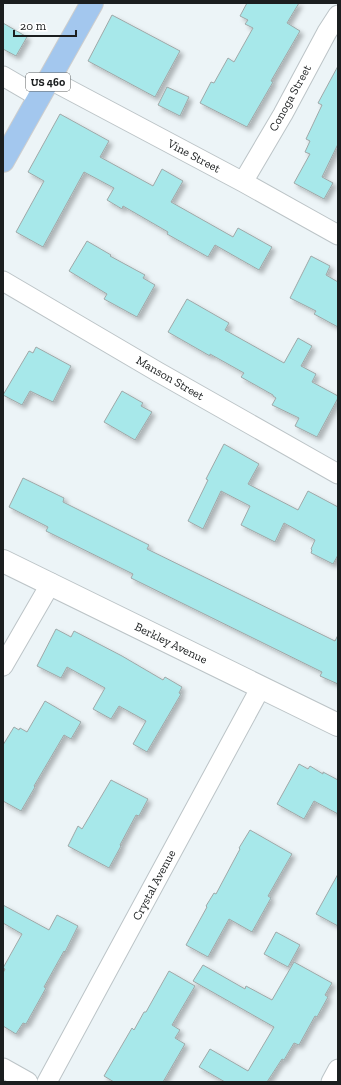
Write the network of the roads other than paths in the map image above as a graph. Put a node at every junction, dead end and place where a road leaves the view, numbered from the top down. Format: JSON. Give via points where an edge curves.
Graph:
{"nodes":[{"id":1,"x":92,"y":3,"type":"edge"},
{"id":2,"x":338,"y":15,"type":"edge"},
{"id":3,"x":3,"y":76,"type":"edge"},
{"id":4,"x":44,"y":88,"type":"junction"},
{"id":5,"x":3,"y":160,"type":"edge"},
{"id":6,"x":242,"y":182,"type":"junction"},
{"id":7,"x":338,"y":235,"type":"edge"},
{"id":8,"x":3,"y":281,"type":"edge"},
{"id":9,"x":338,"y":474,"type":"edge"},
{"id":10,"x":3,"y":561,"type":"edge"},
{"id":11,"x":51,"y":583,"type":"junction"},
{"id":12,"x":3,"y":666,"type":"edge"},
{"id":13,"x":261,"y":687,"type":"junction"},
{"id":14,"x":338,"y":725,"type":"edge"},
{"id":15,"x":3,"y":1068,"type":"edge"},
{"id":16,"x":338,"y":1069,"type":"edge"},
{"id":17,"x":28,"y":1082,"type":"edge"},
{"id":18,"x":48,"y":1082,"type":"edge"},
{"id":19,"x":331,"y":1082,"type":"edge"}],
"edges":[{"from":1,"to":4,"type":"main road","number":"US 460"},
{"from":2,"to":6,"type":"street","name":"Conoga Street"},
{"from":3,"to":4,"type":"street","name":"Vine Street"},
{"from":4,"to":5,"type":"main road","number":"US 460"},
{"from":4,"to":6,"type":"street","name":"Vine Street"},
{"from":6,"to":7,"type":"street","name":"Vine Street"},
{"from":8,"to":9,"type":"street","name":"Manson Street"},
{"from":10,"to":11,"type":"street","name":"Berkley Avenue"},
{"from":11,"to":12,"type":"street"},
{"from":11,"to":13,"type":"street","name":"Berkley Avenue"},
{"from":13,"to":14,"type":"street","name":"Berkley Avenue"},
{"from":13,"to":18,"type":"street","name":"Crystal Avenue"},
{"from":15,"to":17,"type":"street"},
{"from":16,"to":19,"type":"street"}]}
